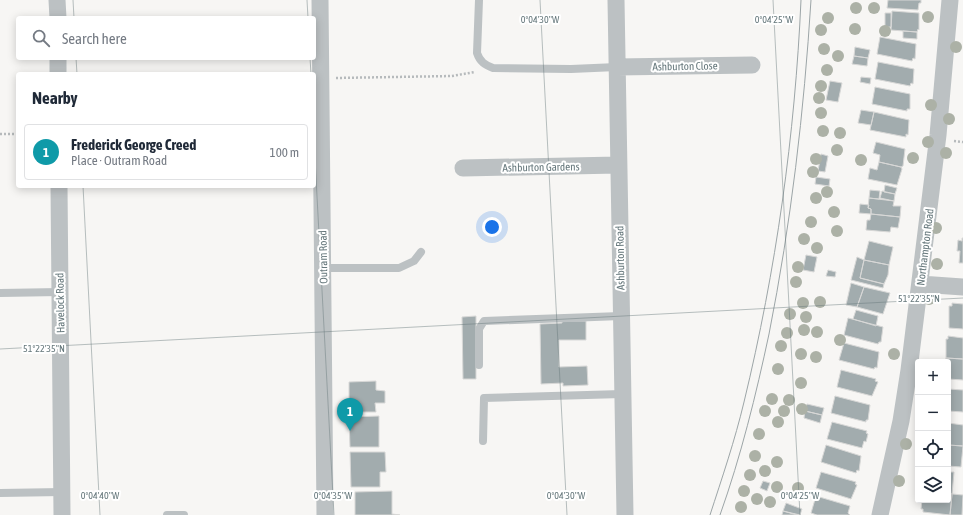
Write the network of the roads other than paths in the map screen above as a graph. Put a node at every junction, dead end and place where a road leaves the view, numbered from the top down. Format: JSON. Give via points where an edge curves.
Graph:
{"nodes":[{"id":1,"x":57,"y":0,"type":"edge"},
{"id":2,"x":320,"y":0,"type":"edge"},
{"id":3,"x":479,"y":0,"type":"edge"},
{"id":4,"x":616,"y":0,"type":"edge"},
{"id":5,"x":950,"y":0,"type":"edge"},
{"id":6,"x":58,"y":16,"type":"edge"},
{"id":7,"x":58,"y":60,"type":"edge"},
{"id":8,"x":752,"y":65,"type":"dead end"},
{"id":9,"x":617,"y":67,"type":"junction"},
{"id":10,"x":58,"y":72,"type":"edge"},
{"id":11,"x":317,"y":79,"type":"edge"},
{"id":12,"x":618,"y":165,"type":"junction"},
{"id":13,"x":463,"y":168,"type":"dead end"},
{"id":14,"x":59,"y":188,"type":"edge"},
{"id":15,"x":421,"y":252,"type":"dead end"},
{"id":16,"x":323,"y":268,"type":"junction"},
{"id":17,"x":920,"y":284,"type":"junction"},
{"id":18,"x":963,"y":287,"type":"edge"},
{"id":19,"x":60,"y":292,"type":"junction"},
{"id":20,"x":0,"y":293,"type":"edge"},
{"id":21,"x":621,"y":316,"type":"junction"},
{"id":22,"x":479,"y":365,"type":"dead end"},
{"id":23,"x":622,"y":394,"type":"junction"},
{"id":24,"x":483,"y":441,"type":"dead end"},
{"id":25,"x":62,"y":492,"type":"junction"},
{"id":26,"x":0,"y":494,"type":"edge"},
{"id":27,"x":62,"y":515,"type":"edge"},
{"id":28,"x":168,"y":515,"type":"edge"},
{"id":29,"x":184,"y":515,"type":"edge"},
{"id":30,"x":325,"y":515,"type":"edge"},
{"id":31,"x":625,"y":515,"type":"edge"},
{"id":32,"x":880,"y":515,"type":"edge"}],
"edges":[{"from":1,"to":6,"type":"street"},
{"from":2,"to":11,"type":"street","name":"Outram Road"},
{"from":3,"to":9,"type":"lane","via":[[477,53],[485,65],[493,68]]},
{"from":4,"to":9,"type":"street","name":"Ashburton Road"},
{"from":5,"to":17,"type":"street","name":"Northampton Road","via":[[938,135]]},
{"from":7,"to":10,"type":"street"},
{"from":8,"to":9,"type":"street","name":"Ashburton Close"},
{"from":9,"to":12,"type":"street","name":"Ashburton Road"},
{"from":11,"to":16,"type":"street","name":"Outram Road"},
{"from":12,"to":13,"type":"street","name":"Ashburton Gardens"},
{"from":12,"to":21,"type":"street","name":"Ashburton Road"},
{"from":14,"to":19,"type":"street","name":"Havelock Road"},
{"from":15,"to":16,"type":"lane","via":[[414,261],[399,268]]},
{"from":16,"to":30,"type":"street","name":"Outram Road"},
{"from":17,"to":18,"type":"street"},
{"from":17,"to":32,"type":"street","name":"Northampton Road","via":[[907,388]]},
{"from":19,"to":20,"type":"lane"},
{"from":19,"to":25,"type":"street","name":"Havelock Road"},
{"from":21,"to":22,"type":"lane","via":[[484,321],[479,329]]},
{"from":21,"to":23,"type":"street","name":"Ashburton Road"},
{"from":23,"to":24,"type":"lane","via":[[484,398]]},
{"from":23,"to":31,"type":"street","name":"Ashburton Road"},
{"from":25,"to":26,"type":"lane"},
{"from":25,"to":27,"type":"street","name":"Havelock Road"},
{"from":28,"to":29,"type":"lane"}]}
